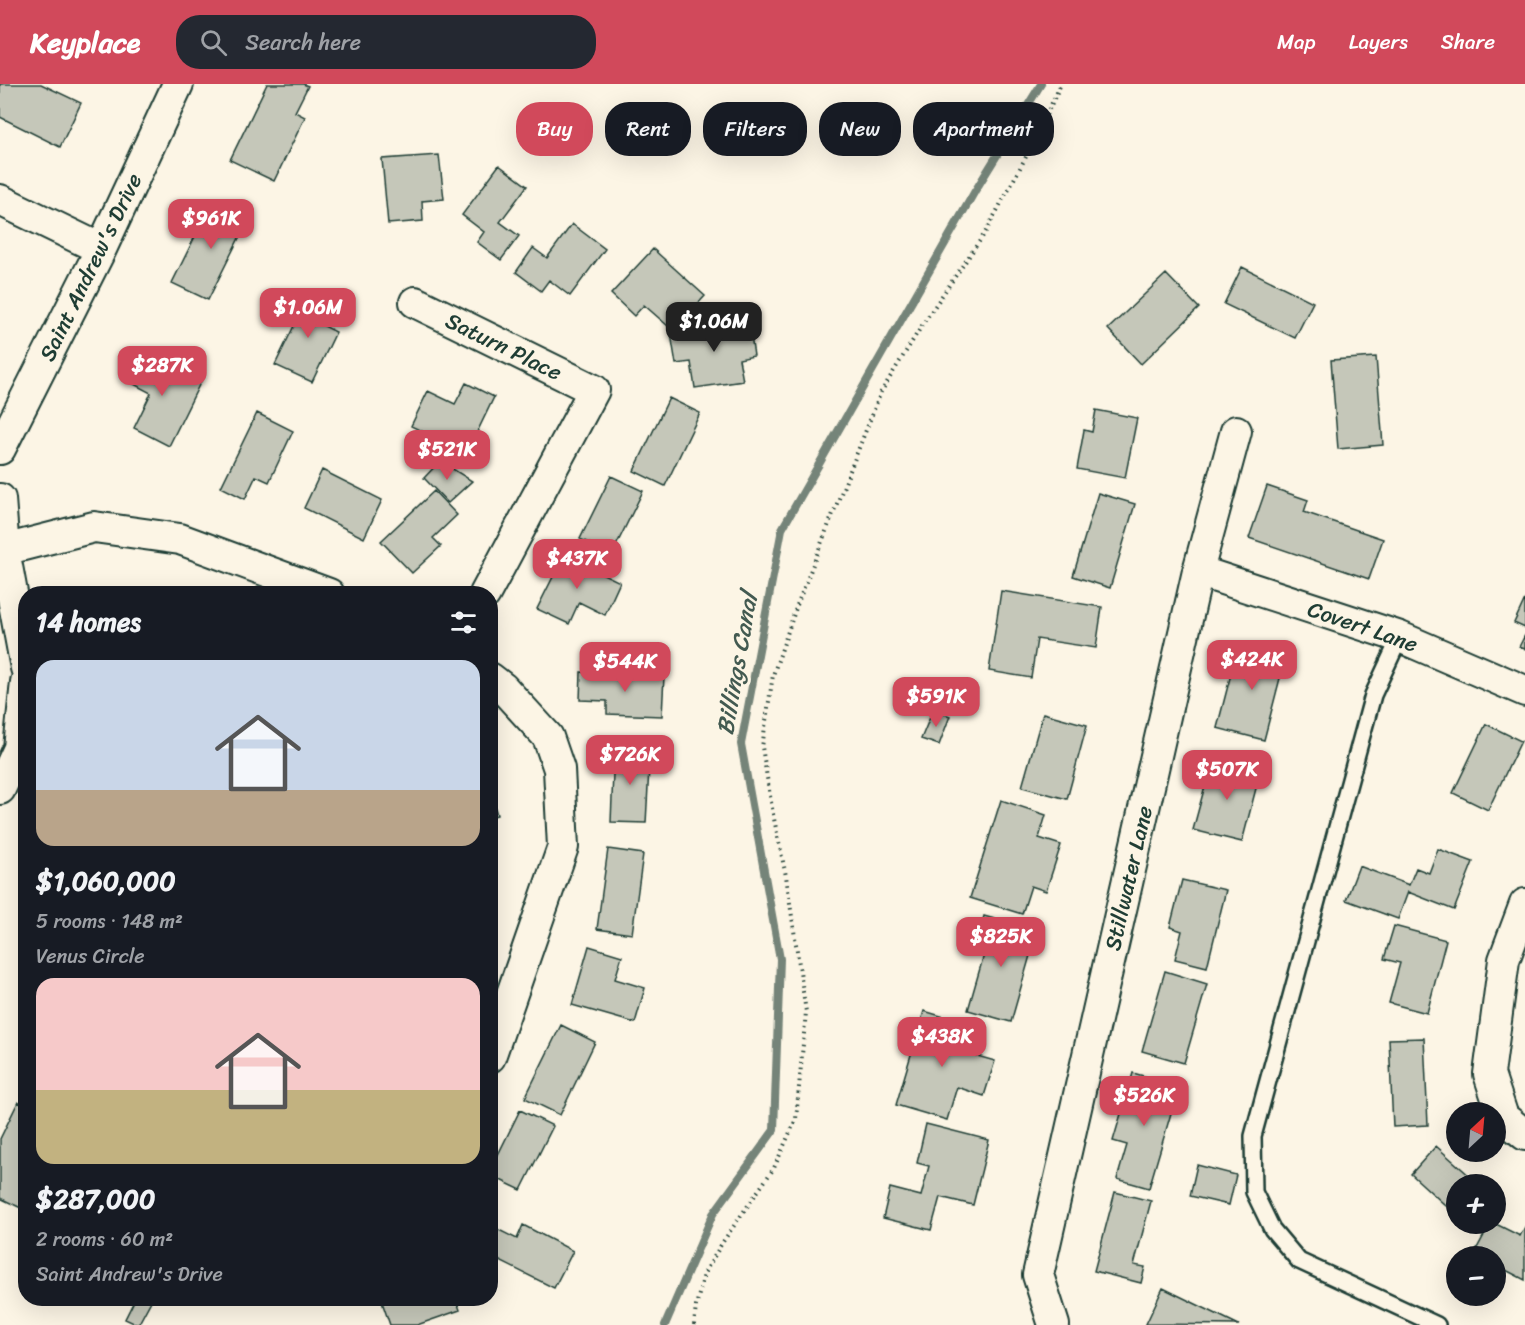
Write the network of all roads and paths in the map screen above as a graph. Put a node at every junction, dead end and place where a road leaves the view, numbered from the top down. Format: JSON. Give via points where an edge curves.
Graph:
{"nodes":[{"id":1,"x":178,"y":84,"type":"edge"},
{"id":2,"x":1061,"y":84,"type":"edge"},
{"id":3,"x":0,"y":200,"type":"edge"},
{"id":4,"x":101,"y":249,"type":"junction"},
{"id":5,"x":415,"y":302,"type":"dead end"},
{"id":6,"x":1236,"y":431,"type":"dead end"},
{"id":7,"x":0,"y":448,"type":"edge"},
{"id":8,"x":0,"y":499,"type":"edge"},
{"id":9,"x":2,"y":550,"type":"edge"},
{"id":10,"x":1198,"y":571,"type":"junction"},
{"id":11,"x":307,"y":586,"type":"edge"},
{"id":12,"x":489,"y":586,"type":"edge"},
{"id":13,"x":18,"y":629,"type":"edge"},
{"id":14,"x":1400,"y":637,"type":"junction"},
{"id":15,"x":498,"y":684,"type":"edge"},
{"id":16,"x":1525,"y":691,"type":"edge"},
{"id":17,"x":18,"y":749,"type":"edge"},
{"id":18,"x":0,"y":789,"type":"edge"},
{"id":19,"x":1525,"y":904,"type":"edge"},
{"id":20,"x":498,"y":1034,"type":"edge"},
{"id":21,"x":1525,"y":1135,"type":"edge"},
{"id":22,"x":694,"y":1325,"type":"edge"},
{"id":23,"x":1054,"y":1325,"type":"edge"},
{"id":24,"x":1437,"y":1325,"type":"edge"}],
"edges":[{"from":1,"to":4,"type":"street","name":"Saint Andrew's Drive"},
{"from":2,"to":22,"type":"path","via":[[986,233],[881,392],[773,675],[762,747],[806,1012],[796,1119],[774,1168],[704,1274]]},
{"from":3,"to":4,"type":"street"},
{"from":4,"to":7,"type":"street","name":"Saint Andrew's Drive"},
{"from":5,"to":12,"type":"street","name":"Saturn Place","via":[[594,390]]},
{"from":6,"to":10,"type":"street","name":"Stillwater Lane"},
{"from":8,"to":9,"type":"street"},
{"from":9,"to":11,"type":"street","via":[[94,527],[180,539]]},
{"from":9,"to":13,"type":"street"},
{"from":10,"to":14,"type":"street","name":"Covert Lane"},
{"from":10,"to":23,"type":"street","name":"Stillwater Lane","via":[[1038,1275]]},
{"from":14,"to":16,"type":"street","name":"Covert Lane"},
{"from":14,"to":24,"type":"lane","via":[[1373,695],[1253,1136],[1254,1192],[1272,1229],[1299,1261]]},
{"from":15,"to":20,"type":"street","via":[[548,737],[559,769],[563,847]]},
{"from":17,"to":18,"type":"street"},
{"from":19,"to":21,"type":"street","via":[[1504,960],[1489,1074],[1503,1117]]}]}
